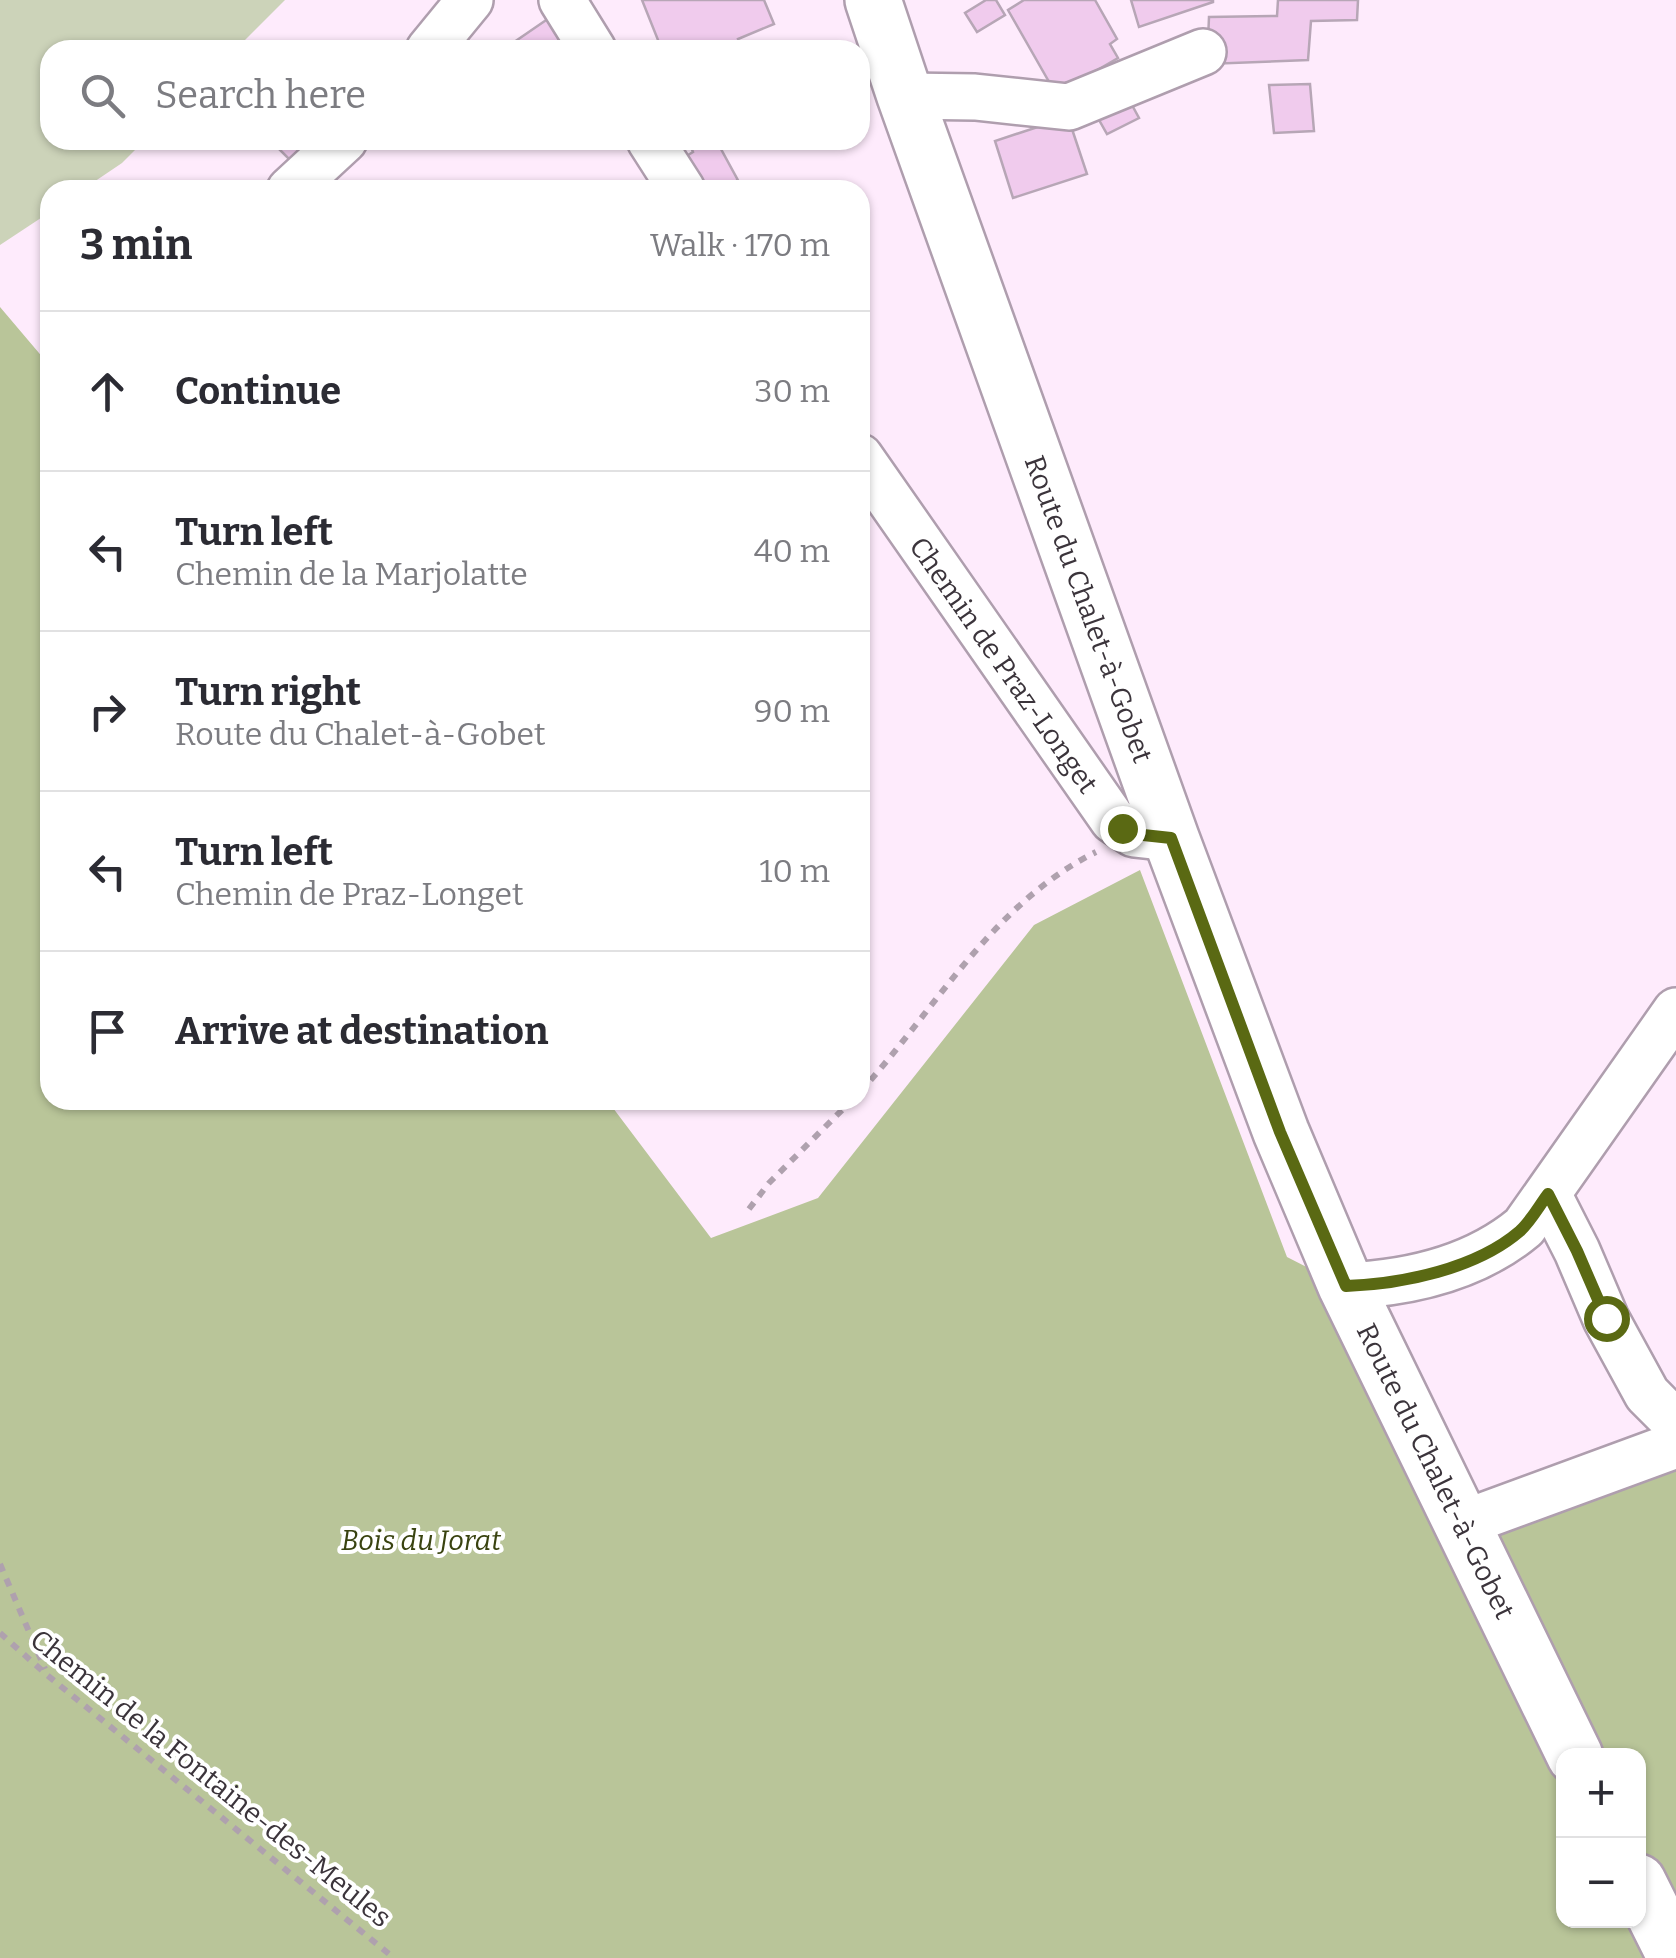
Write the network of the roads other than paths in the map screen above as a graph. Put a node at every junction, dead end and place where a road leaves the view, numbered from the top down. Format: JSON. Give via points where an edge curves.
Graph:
{"nodes":[{"id":1,"x":470,"y":0,"type":"edge"},
{"id":2,"x":562,"y":0,"type":"edge"},
{"id":3,"x":873,"y":0,"type":"edge"},
{"id":4,"x":438,"y":40,"type":"edge"},
{"id":5,"x":587,"y":40,"type":"edge"},
{"id":6,"x":1204,"y":52,"type":"dead end"},
{"id":7,"x":905,"y":96,"type":"junction"},
{"id":8,"x":333,"y":150,"type":"edge"},
{"id":9,"x":656,"y":150,"type":"edge"},
{"id":10,"x":301,"y":180,"type":"edge"},
{"id":11,"x":676,"y":180,"type":"edge"},
{"id":12,"x":870,"y":471,"type":"edge"},
{"id":13,"x":1152,"y":836,"type":"junction"},
{"id":14,"x":1676,"y":1011,"type":"edge"},
{"id":15,"x":1548,"y":1194,"type":"junction"},
{"id":16,"x":1346,"y":1286,"type":"junction"},
{"id":17,"x":1676,"y":1424,"type":"edge"},
{"id":18,"x":1676,"y":1445,"type":"edge"},
{"id":19,"x":1461,"y":1524,"type":"junction"},
{"id":20,"x":1572,"y":1748,"type":"edge"},
{"id":21,"x":1646,"y":1898,"type":"edge"},
{"id":22,"x":1676,"y":1958,"type":"edge"}],
"edges":[{"from":1,"to":4,"type":"street"},
{"from":2,"to":5,"type":"street"},
{"from":3,"to":7,"type":"main road","name":"Route du Chalet-à-Gobet"},
{"from":6,"to":7,"type":"street","via":[[1069,106]]},
{"from":7,"to":13,"type":"main road","name":"Route du Chalet-à-Gobet"},
{"from":8,"to":10,"type":"street"},
{"from":9,"to":11,"type":"street"},
{"from":12,"to":13,"type":"street","name":"Chemin de Praz-Longet","via":[[1101,805],[1113,820]]},
{"from":13,"to":16,"type":"main road","name":"Route du Chalet-à-Gobet"},
{"from":14,"to":15,"type":"street"},
{"from":15,"to":16,"type":"street","via":[[1524,1227],[1469,1261],[1388,1284]]},
{"from":15,"to":17,"type":"street","via":[[1648,1394]]},
{"from":16,"to":19,"type":"main road","name":"Route du Chalet-à-Gobet"},
{"from":18,"to":19,"type":"street"},
{"from":19,"to":20,"type":"main road","name":"Route du Chalet-à-Gobet"},
{"from":21,"to":22,"type":"main road"}]}
